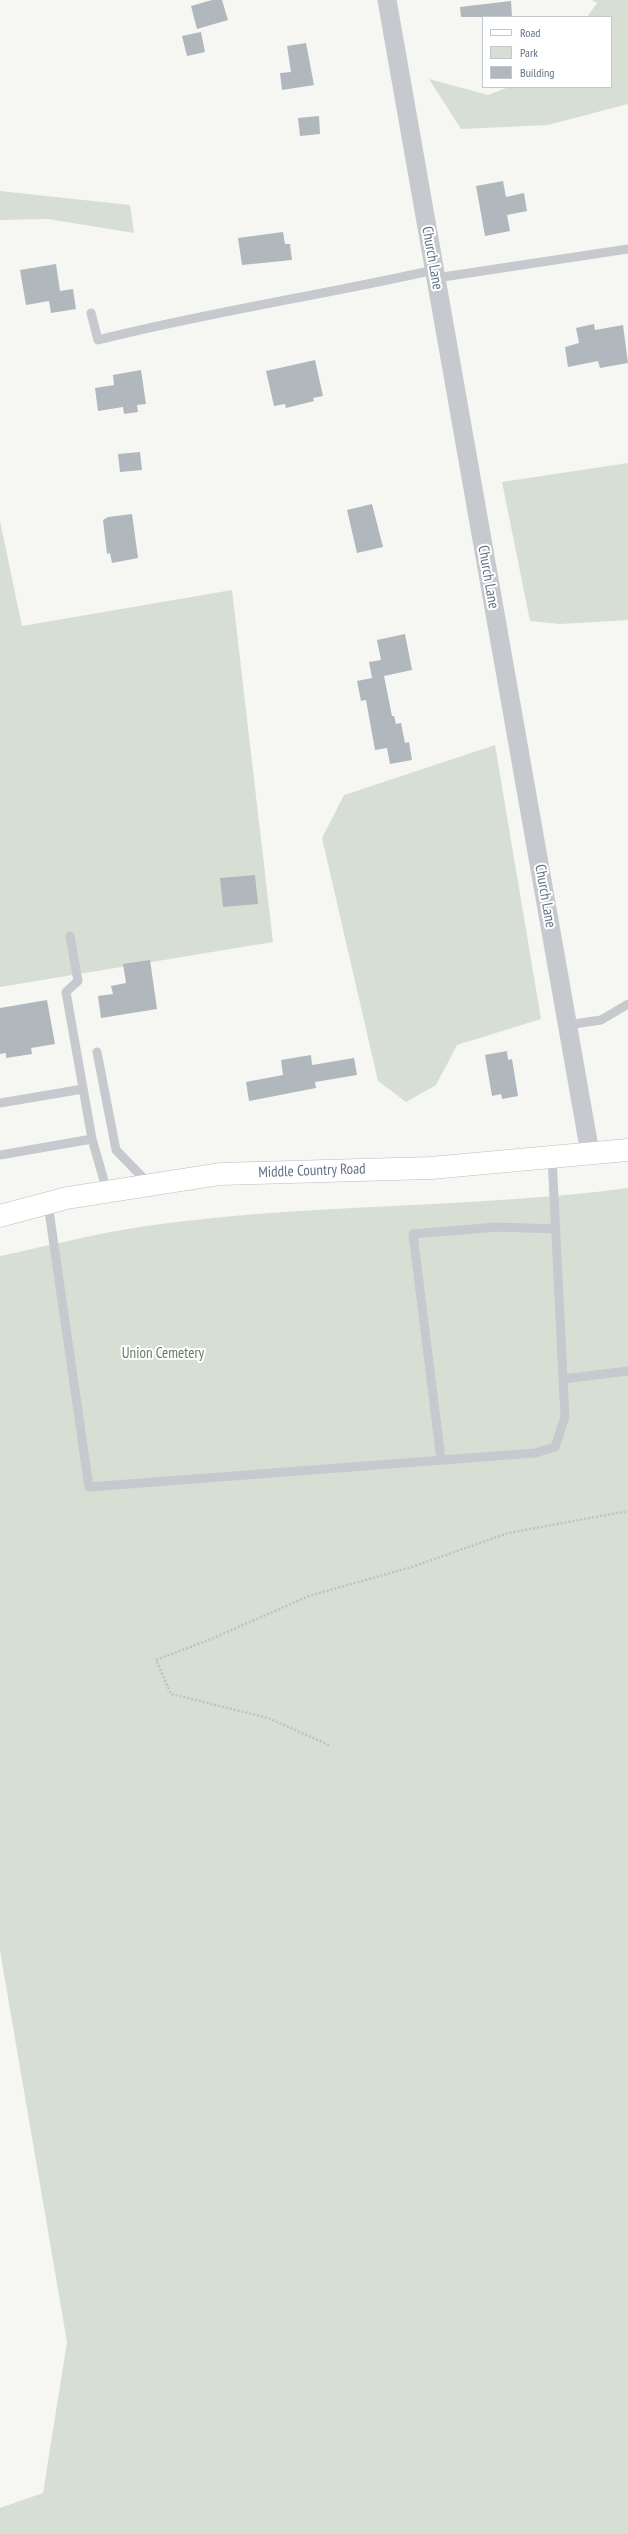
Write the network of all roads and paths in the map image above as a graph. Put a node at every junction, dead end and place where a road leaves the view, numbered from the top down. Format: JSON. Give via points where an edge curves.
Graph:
{"nodes":[{"id":1,"x":387,"y":0,"type":"edge"},
{"id":2,"x":628,"y":249,"type":"edge"},
{"id":3,"x":435,"y":274,"type":"junction"},
{"id":4,"x":91,"y":313,"type":"dead end"},
{"id":5,"x":70,"y":936,"type":"dead end"},
{"id":6,"x":628,"y":1004,"type":"edge"},
{"id":7,"x":567,"y":1025,"type":"junction"},
{"id":8,"x":97,"y":1052,"type":"dead end"},
{"id":9,"x":83,"y":1089,"type":"junction"},
{"id":10,"x":0,"y":1103,"type":"edge"},
{"id":11,"x":92,"y":1139,"type":"junction"},
{"id":12,"x":628,"y":1150,"type":"edge"},
{"id":13,"x":590,"y":1153,"type":"junction"},
{"id":14,"x":0,"y":1155,"type":"edge"},
{"id":15,"x":552,"y":1157,"type":"junction"},
{"id":16,"x":150,"y":1184,"type":"junction"},
{"id":17,"x":107,"y":1191,"type":"junction"},
{"id":18,"x":48,"y":1203,"type":"junction"},
{"id":19,"x":0,"y":1216,"type":"edge"},
{"id":20,"x":556,"y":1229,"type":"junction"},
{"id":21,"x":628,"y":1371,"type":"edge"},
{"id":22,"x":563,"y":1379,"type":"junction"},
{"id":23,"x":441,"y":1460,"type":"junction"},
{"id":24,"x":628,"y":1511,"type":"edge"},
{"id":25,"x":329,"y":1744,"type":"dead end"}],
"edges":[{"from":1,"to":3,"type":"street","name":"Church Lane"},
{"from":2,"to":3,"type":"lane"},
{"from":3,"to":4,"type":"lane","via":[[159,324],[98,340]]},
{"from":3,"to":7,"type":"street","name":"Church Lane"},
{"from":5,"to":9,"type":"lane","via":[[78,981],[66,992]]},
{"from":6,"to":7,"type":"lane","via":[[601,1020]]},
{"from":7,"to":13,"type":"street","name":"Church Lane"},
{"from":8,"to":16,"type":"lane","via":[[116,1150]]},
{"from":9,"to":10,"type":"lane"},
{"from":9,"to":11,"type":"lane"},
{"from":11,"to":14,"type":"lane"},
{"from":11,"to":17,"type":"lane"},
{"from":12,"to":13,"type":"main road","name":"Middle Country Road"},
{"from":13,"to":15,"type":"main road","name":"Middle Country Road"},
{"from":15,"to":16,"type":"main road","name":"Middle Country Road","via":[[431,1168],[220,1174]]},
{"from":15,"to":20,"type":"lane"},
{"from":16,"to":17,"type":"main road","name":"Middle Country Road"},
{"from":17,"to":18,"type":"main road","name":"Middle Country Road"},
{"from":18,"to":19,"type":"main road","name":"Middle Country Road"},
{"from":18,"to":23,"type":"lane","via":[[89,1487]]},
{"from":20,"to":22,"type":"lane"},
{"from":20,"to":23,"type":"lane","via":[[497,1227],[413,1234]]},
{"from":21,"to":22,"type":"lane"},
{"from":22,"to":23,"type":"lane","via":[[565,1417],[555,1447],[535,1453]]},
{"from":24,"to":25,"type":"path","via":[[508,1533],[415,1566],[309,1596],[156,1660],[171,1694],[268,1718]]}]}
